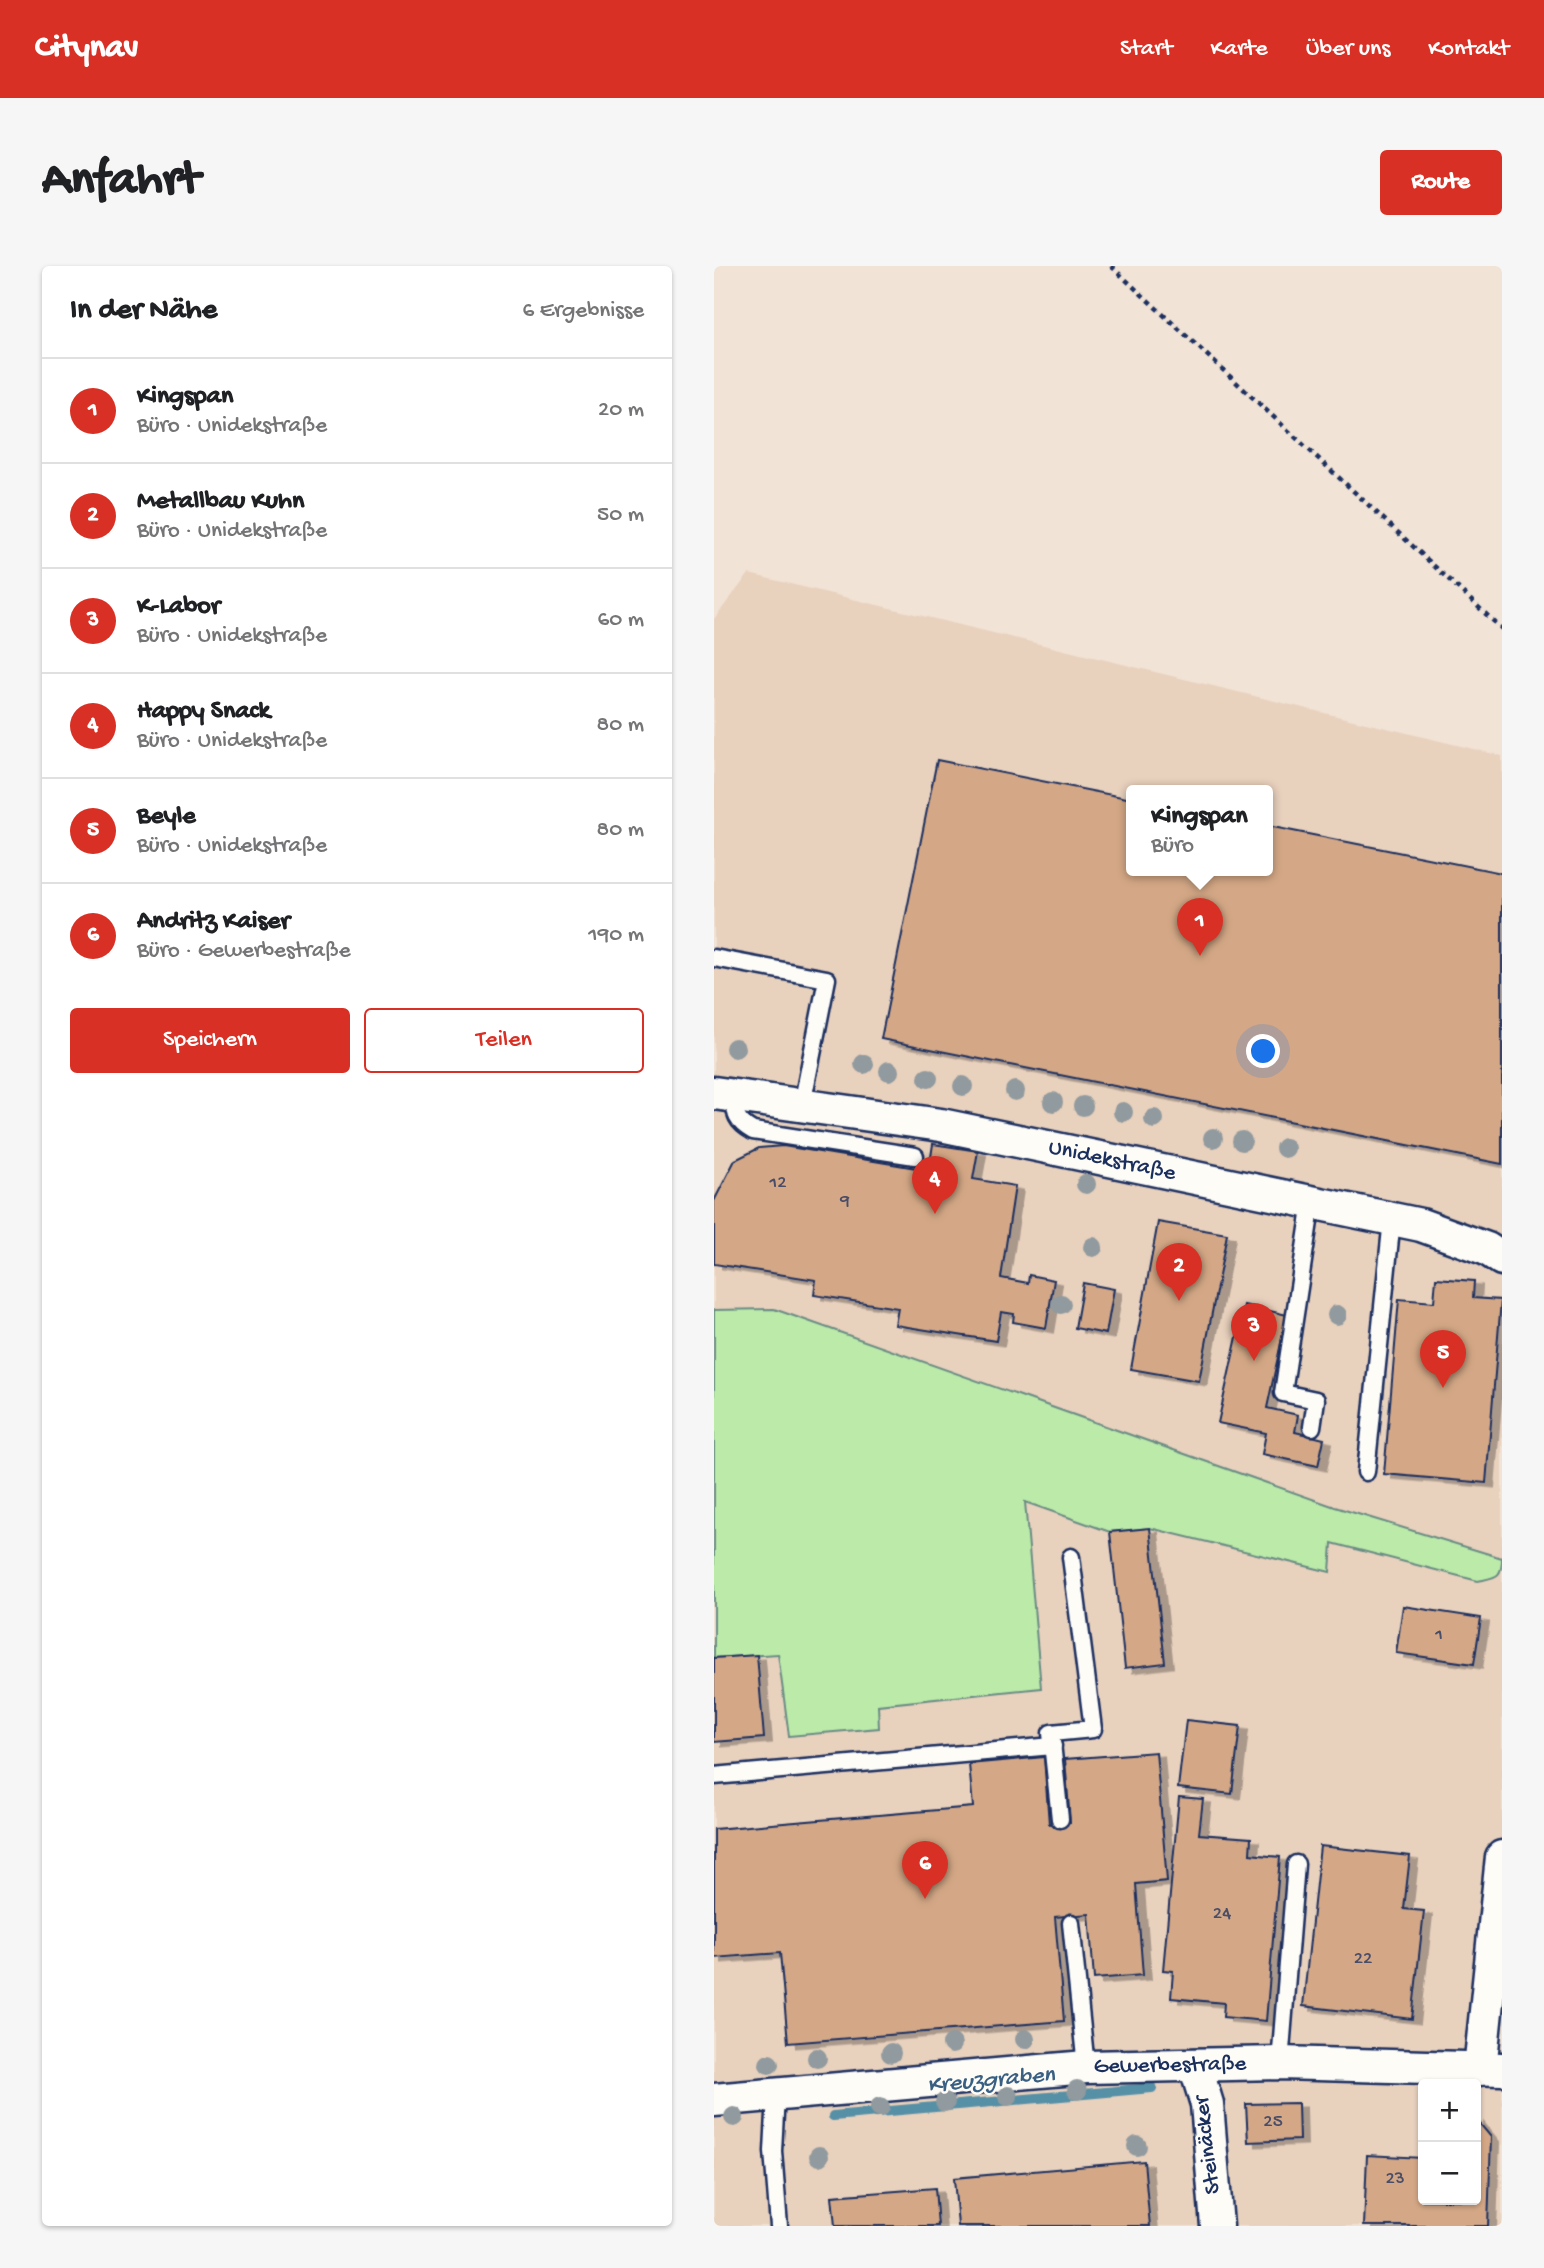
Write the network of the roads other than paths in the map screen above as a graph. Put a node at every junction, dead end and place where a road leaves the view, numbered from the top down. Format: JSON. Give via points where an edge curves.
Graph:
{"nodes":[{"id":1,"x":714,"y":958,"type":"edge"},
{"id":2,"x":725,"y":1095,"type":"edge"},
{"id":3,"x":802,"y":1105,"type":"junction"},
{"id":4,"x":915,"y":1156,"type":"dead end"},
{"id":5,"x":1312,"y":1202,"type":"junction"},
{"id":6,"x":1392,"y":1219,"type":"junction"},
{"id":7,"x":1502,"y":1259,"type":"edge"},
{"id":8,"x":1312,"y":1427,"type":"dead end"},
{"id":9,"x":1366,"y":1472,"type":"dead end"},
{"id":10,"x":1071,"y":1557,"type":"dead end"},
{"id":11,"x":1053,"y":1745,"type":"junction"},
{"id":12,"x":714,"y":1776,"type":"edge"},
{"id":13,"x":1060,"y":1819,"type":"dead end"},
{"id":14,"x":1502,"y":1857,"type":"edge"},
{"id":15,"x":1296,"y":1864,"type":"dead end"},
{"id":16,"x":1071,"y":1923,"type":"dead end"},
{"id":17,"x":1280,"y":2063,"type":"junction"},
{"id":18,"x":1195,"y":2065,"type":"junction"},
{"id":19,"x":1086,"y":2067,"type":"junction"},
{"id":20,"x":1491,"y":2069,"type":"edge"},
{"id":21,"x":776,"y":2095,"type":"junction"},
{"id":22,"x":714,"y":2100,"type":"edge"},
{"id":23,"x":779,"y":2226,"type":"edge"},
{"id":24,"x":1217,"y":2226,"type":"edge"}],
"edges":[{"from":1,"to":3,"type":"lane","via":[[827,979]]},
{"from":2,"to":3,"type":"street","name":"Unidekstraße"},
{"from":2,"to":4,"type":"lane","via":[[739,1123],[753,1131]]},
{"from":3,"to":5,"type":"street","name":"Unidekstraße","via":[[941,1125]]},
{"from":5,"to":6,"type":"street","name":"Unidekstraße"},
{"from":5,"to":8,"type":"lane","via":[[1283,1393],[1316,1400]]},
{"from":6,"to":7,"type":"street","name":"Unidekstraße","via":[[1434,1230]]},
{"from":6,"to":9,"type":"lane"},
{"from":10,"to":11,"type":"lane","via":[[1093,1729],[1051,1733]]},
{"from":11,"to":12,"type":"lane"},
{"from":11,"to":13,"type":"lane"},
{"from":14,"to":20,"type":"street"},
{"from":15,"to":17,"type":"lane"},
{"from":16,"to":19,"type":"lane"},
{"from":17,"to":18,"type":"street","name":"Gewerbestraße"},
{"from":17,"to":20,"type":"street","name":"Gewerbestraße"},
{"from":18,"to":19,"type":"street","name":"Gewerbestraße"},
{"from":18,"to":24,"type":"street","name":"Steinäcker","via":[[1208,2104]]},
{"from":19,"to":21,"type":"street","name":"Gewerbestraße"},
{"from":21,"to":22,"type":"street","name":"Gewerbestraße"},
{"from":21,"to":23,"type":"lane","via":[[773,2151]]}]}
